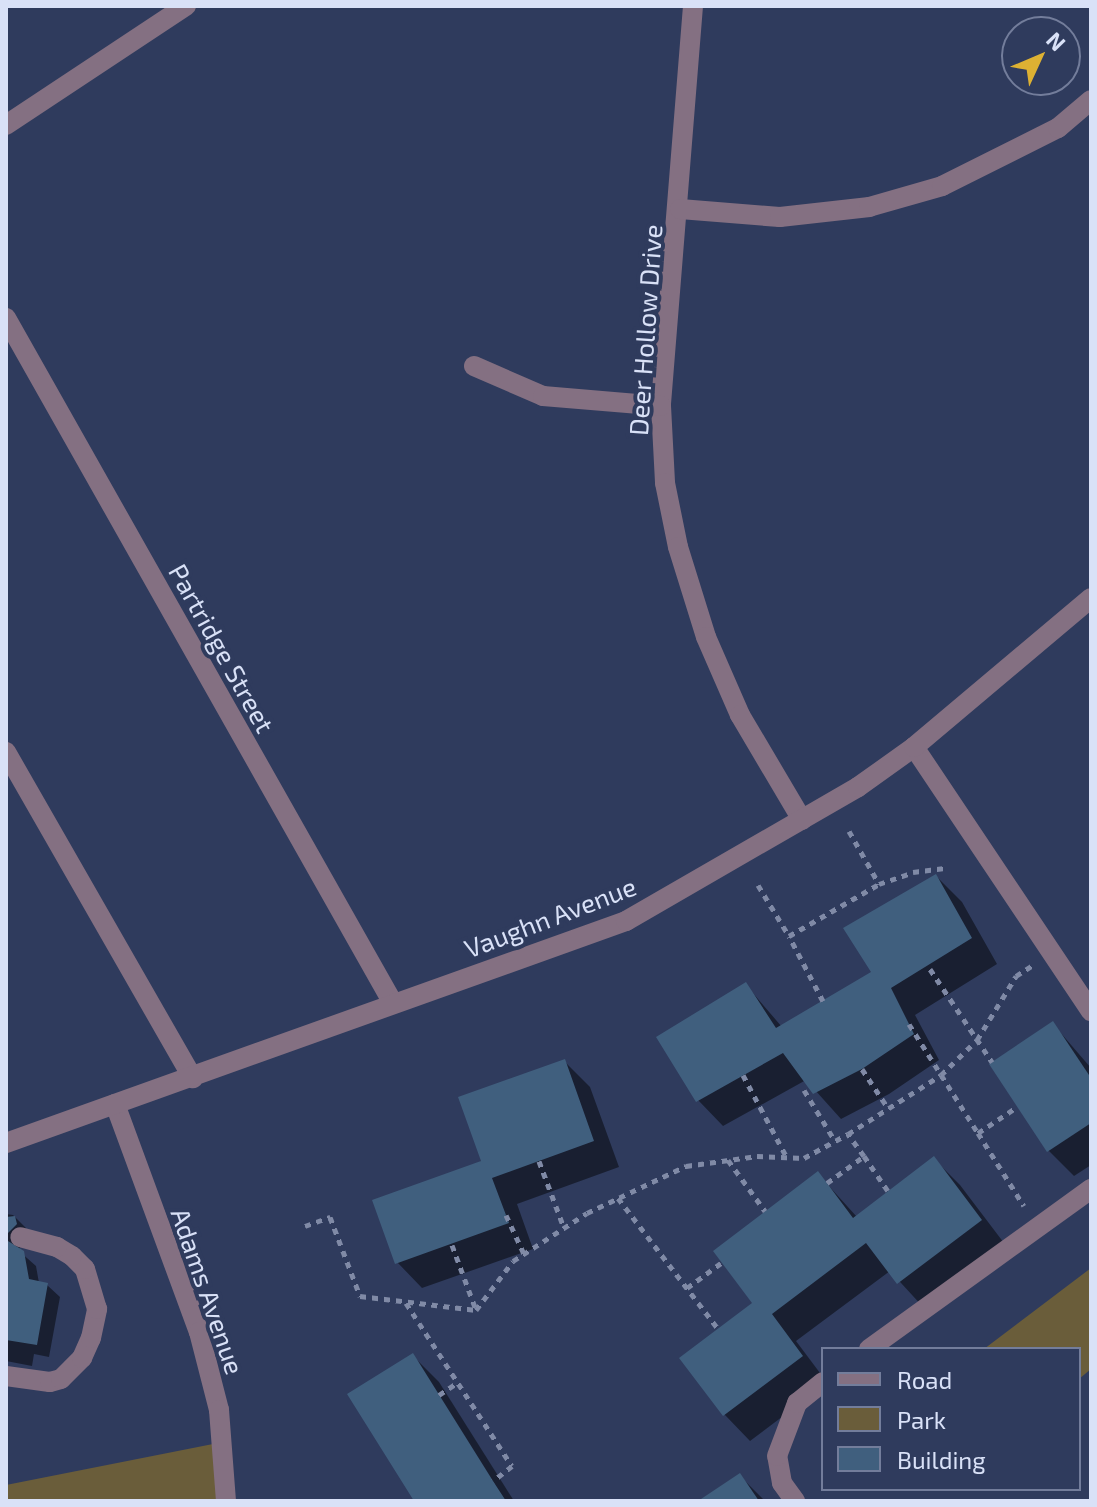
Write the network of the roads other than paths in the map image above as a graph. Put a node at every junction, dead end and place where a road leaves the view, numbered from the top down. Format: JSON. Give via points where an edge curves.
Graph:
{"nodes":[{"id":1,"x":186,"y":6,"type":"edge"},
{"id":2,"x":693,"y":6,"type":"edge"},
{"id":3,"x":1091,"y":100,"type":"edge"},
{"id":4,"x":6,"y":125,"type":"edge"},
{"id":5,"x":680,"y":209,"type":"junction"},
{"id":6,"x":6,"y":318,"type":"edge"},
{"id":7,"x":474,"y":366,"type":"dead end"},
{"id":8,"x":661,"y":406,"type":"junction"},
{"id":9,"x":1091,"y":598,"type":"edge"},
{"id":10,"x":914,"y":747,"type":"junction"},
{"id":11,"x":6,"y":752,"type":"edge"},
{"id":12,"x":802,"y":820,"type":"junction"},
{"id":13,"x":393,"y":1003,"type":"junction"},
{"id":14,"x":1091,"y":1011,"type":"edge"},
{"id":15,"x":193,"y":1078,"type":"junction"},
{"id":16,"x":115,"y":1104,"type":"junction"},
{"id":17,"x":6,"y":1143,"type":"edge"},
{"id":18,"x":1091,"y":1189,"type":"edge"},
{"id":19,"x":20,"y":1237,"type":"dead end"},
{"id":20,"x":872,"y":1347,"type":"edge"},
{"id":21,"x":6,"y":1376,"type":"edge"},
{"id":22,"x":821,"y":1384,"type":"edge"},
{"id":23,"x":226,"y":1501,"type":"edge"},
{"id":24,"x":795,"y":1501,"type":"edge"}],
"edges":[{"from":1,"to":4,"type":"street"},
{"from":2,"to":5,"type":"street","name":"Deer Hollow Drive"},
{"from":3,"to":5,"type":"street","via":[[1058,128],[942,186],[869,207],[780,217]]},
{"from":5,"to":8,"type":"street","name":"Deer Hollow Drive"},
{"from":6,"to":13,"type":"street","name":"Partridge Street"},
{"from":7,"to":8,"type":"street","via":[[543,396]]},
{"from":8,"to":12,"type":"street","name":"Deer Hollow Drive","via":[[665,483],[706,637],[740,715]]},
{"from":9,"to":10,"type":"street","name":"Vaughn Avenue"},
{"from":10,"to":12,"type":"street","name":"Vaughn Avenue"},
{"from":10,"to":14,"type":"street"},
{"from":11,"to":15,"type":"street"},
{"from":12,"to":13,"type":"street","name":"Vaughn Avenue","via":[[626,921]]},
{"from":13,"to":15,"type":"street","name":"Vaughn Avenue"},
{"from":15,"to":16,"type":"street","name":"Vaughn Avenue"},
{"from":16,"to":17,"type":"street","name":"Vaughn Avenue"},
{"from":16,"to":23,"type":"street","name":"Adams Avenue","via":[[199,1332],[219,1410]]},
{"from":18,"to":20,"type":"street"},
{"from":19,"to":21,"type":"street","via":[[72,1256],[85,1269],[97,1309],[82,1358],[61,1379]]},
{"from":22,"to":24,"type":"street","via":[[797,1403],[777,1456],[782,1483]]}]}
